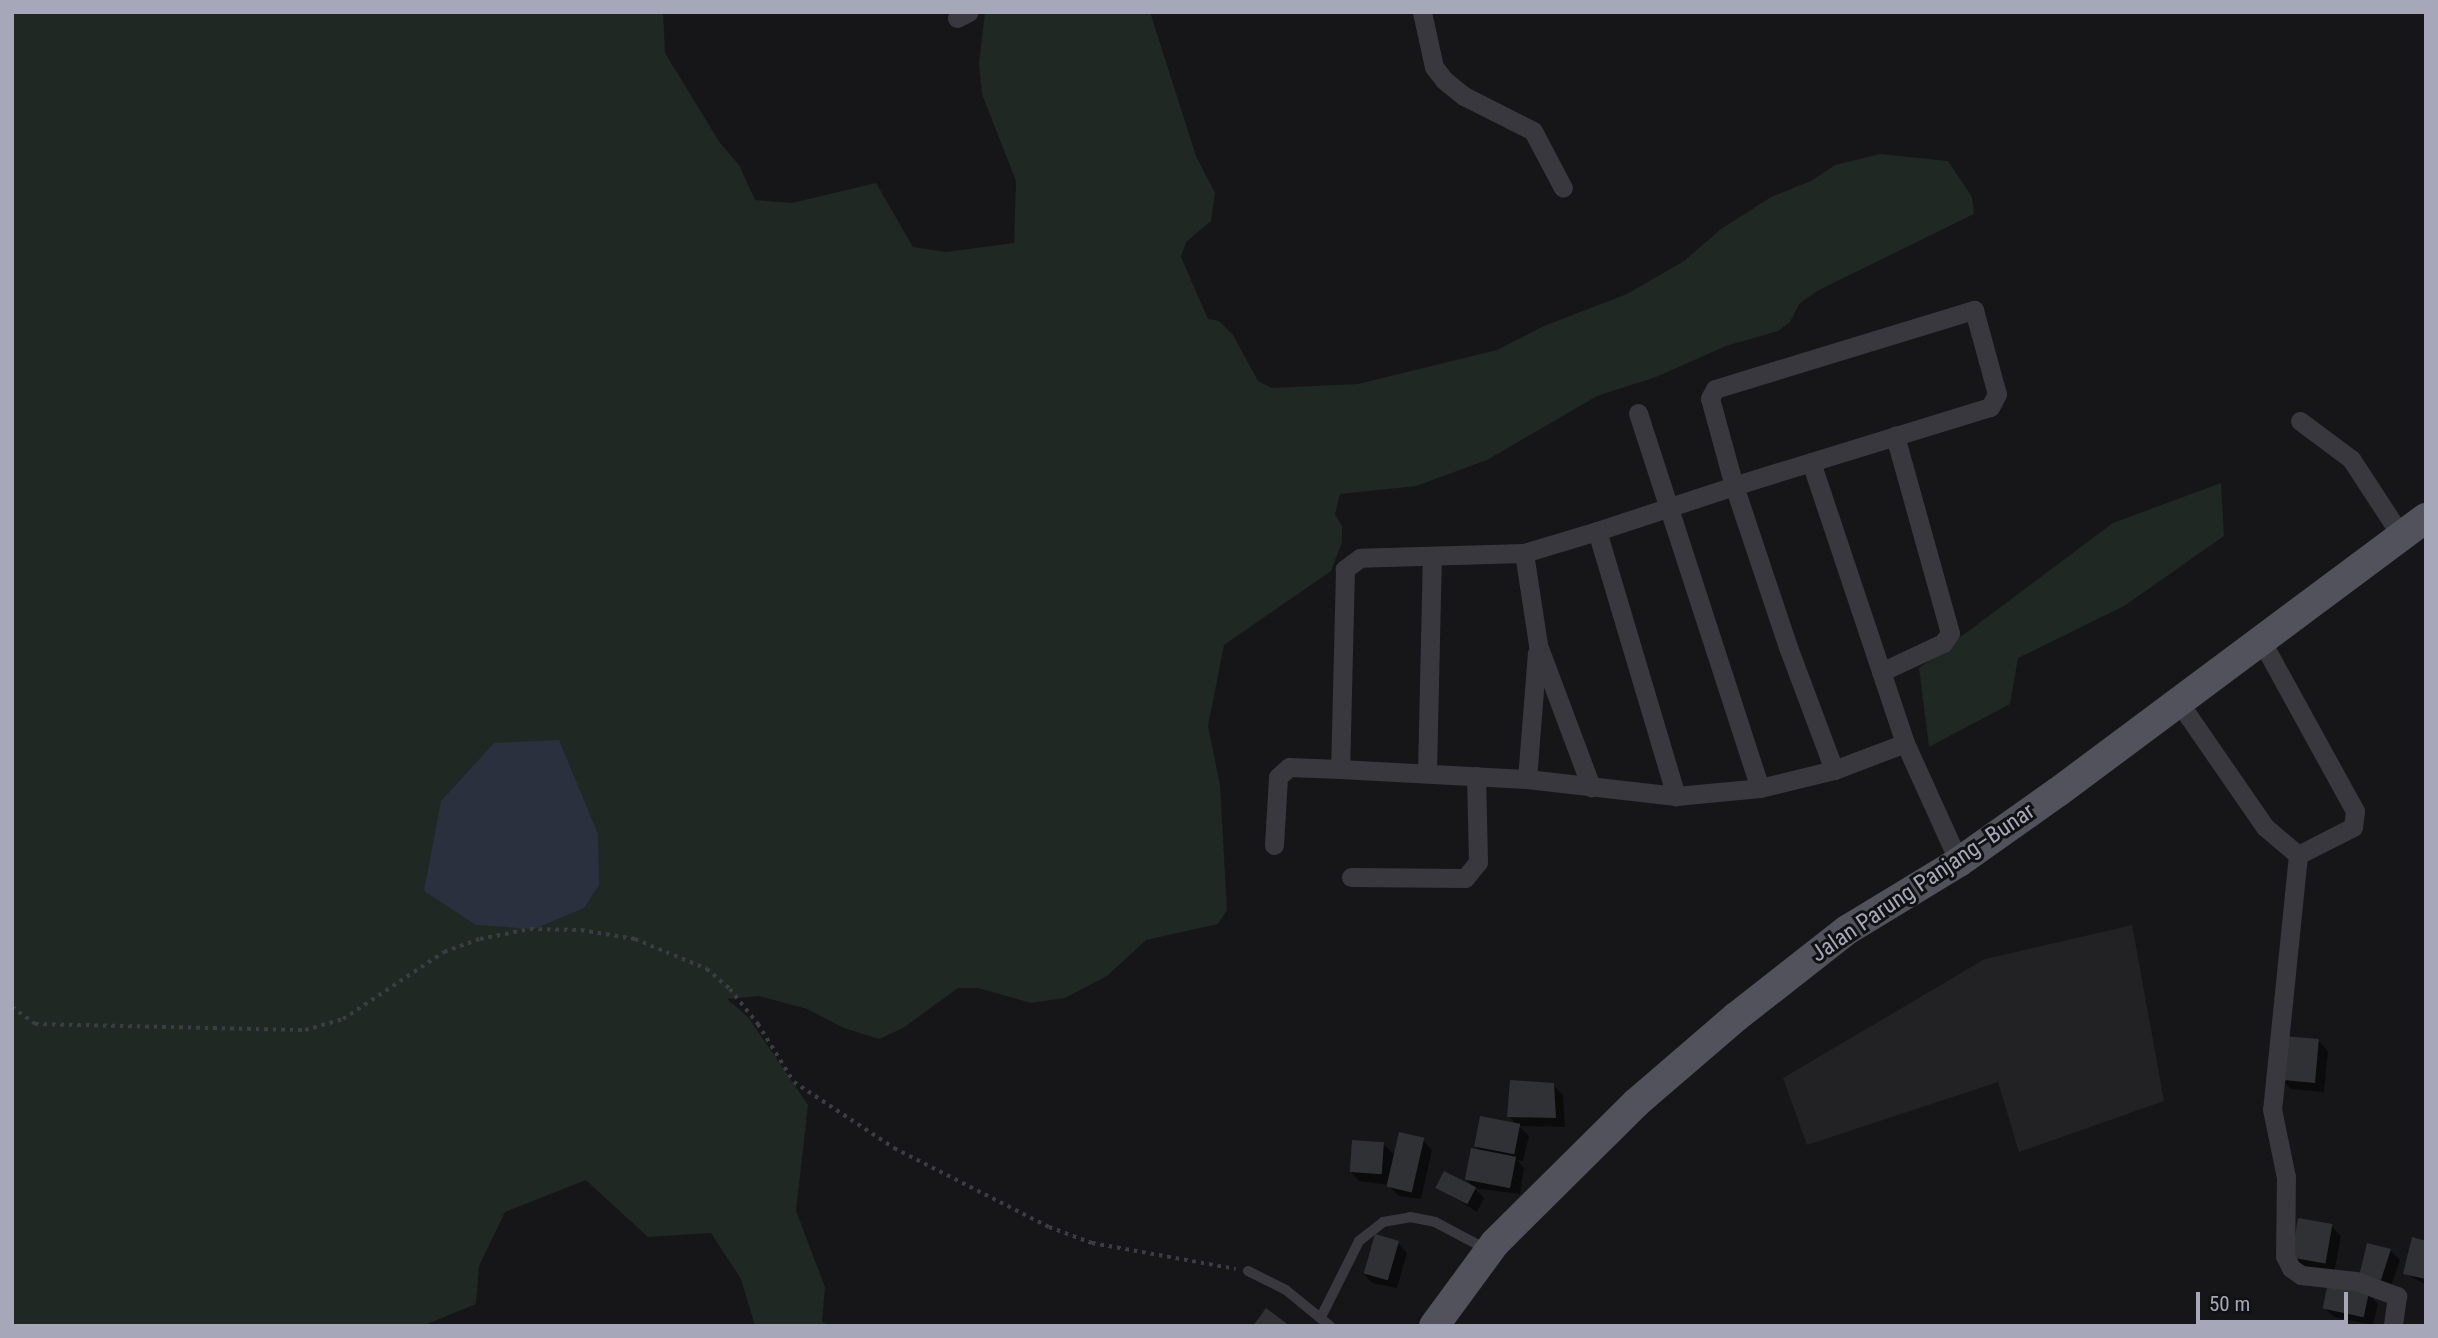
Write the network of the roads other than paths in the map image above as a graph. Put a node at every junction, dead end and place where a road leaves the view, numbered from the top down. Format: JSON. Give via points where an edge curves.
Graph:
{"nodes":[{"id":1,"x":1422,"y":12,"type":"edge"},
{"id":2,"x":1563,"y":188,"type":"dead end"},
{"id":3,"x":1638,"y":413,"type":"dead end"},
{"id":4,"x":2300,"y":421,"type":"dead end"},
{"id":5,"x":1895,"y":436,"type":"junction"},
{"id":6,"x":1811,"y":462,"type":"junction"},
{"id":7,"x":1734,"y":486,"type":"junction"},
{"id":8,"x":1668,"y":507,"type":"junction"},
{"id":9,"x":2426,"y":517,"type":"edge"},
{"id":10,"x":1597,"y":531,"type":"junction"},
{"id":11,"x":2402,"y":537,"type":"junction"},
{"id":12,"x":1524,"y":552,"type":"junction"},
{"id":13,"x":1432,"y":556,"type":"junction"},
{"id":14,"x":2260,"y":640,"type":"junction"},
{"id":15,"x":1538,"y":645,"type":"junction"},
{"id":16,"x":1881,"y":672,"type":"junction"},
{"id":17,"x":2178,"y":702,"type":"junction"},
{"id":18,"x":1905,"y":743,"type":"junction"},
{"id":19,"x":1340,"y":769,"type":"junction"},
{"id":20,"x":1834,"y":770,"type":"junction"},
{"id":21,"x":1427,"y":772,"type":"junction"},
{"id":22,"x":1476,"y":776,"type":"junction"},
{"id":23,"x":1527,"y":779,"type":"junction"},
{"id":24,"x":1591,"y":787,"type":"junction"},
{"id":25,"x":1760,"y":788,"type":"junction"},
{"id":26,"x":1676,"y":796,"type":"junction"},
{"id":27,"x":1274,"y":845,"type":"dead end"},
{"id":28,"x":2298,"y":855,"type":"junction"},
{"id":29,"x":1959,"y":862,"type":"junction"},
{"id":30,"x":1351,"y":877,"type":"dead end"},
{"id":31,"x":1488,"y":1250,"type":"junction"},
{"id":32,"x":1248,"y":1271,"type":"road end"},
{"id":33,"x":1321,"y":1317,"type":"junction"},
{"id":34,"x":1331,"y":1326,"type":"edge"},
{"id":35,"x":1434,"y":1326,"type":"edge"},
{"id":36,"x":2393,"y":1326,"type":"edge"}],
"edges":[{"from":1,"to":2,"type":"street","via":[[1434,67],[1444,80],[1464,96],[1533,131]]},
{"from":3,"to":8,"type":"street"},
{"from":4,"to":11,"type":"street","via":[[2351,459]]},
{"from":5,"to":6,"type":"street"},
{"from":5,"to":7,"type":"street","via":[[1995,402],[1978,312],[1970,310],[1715,389],[1710,408]]},
{"from":5,"to":16,"type":"street","via":[[1951,633],[1943,643]]},
{"from":6,"to":7,"type":"street"},
{"from":6,"to":16,"type":"street"},
{"from":7,"to":8,"type":"street"},
{"from":7,"to":20,"type":"street"},
{"from":8,"to":10,"type":"street"},
{"from":8,"to":25,"type":"street"},
{"from":9,"to":11,"type":"main road","name":"Jalan Parung Panjang–Bunar"},
{"from":10,"to":12,"type":"street"},
{"from":10,"to":26,"type":"street"},
{"from":11,"to":14,"type":"main road","name":"Jalan Parung Panjang–Bunar"},
{"from":12,"to":13,"type":"street"},
{"from":12,"to":15,"type":"street"},
{"from":13,"to":19,"type":"street","via":[[1360,558],[1345,569]]},
{"from":13,"to":21,"type":"street"},
{"from":14,"to":17,"type":"main road","name":"Jalan Parung Panjang–Bunar"},
{"from":14,"to":28,"type":"street","via":[[2355,811],[2353,827]]},
{"from":15,"to":23,"type":"street"},
{"from":15,"to":24,"type":"street"},
{"from":16,"to":18,"type":"street"},
{"from":17,"to":28,"type":"street","via":[[2265,827]]},
{"from":17,"to":29,"type":"main road","name":"Jalan Parung Panjang–Bunar"},
{"from":18,"to":20,"type":"street"},
{"from":18,"to":29,"type":"street"},
{"from":19,"to":21,"type":"street"},
{"from":19,"to":27,"type":"street","via":[[1289,767],[1278,777]]},
{"from":20,"to":25,"type":"street"},
{"from":21,"to":22,"type":"street"},
{"from":22,"to":23,"type":"street"},
{"from":22,"to":30,"type":"street","via":[[1478,862],[1465,878]]},
{"from":23,"to":24,"type":"street"},
{"from":24,"to":26,"type":"street"},
{"from":25,"to":26,"type":"street"},
{"from":28,"to":36,"type":"street","via":[[2272,1109],[2286,1177],[2285,1256],[2291,1269],[2301,1275],[2356,1281],[2396,1296]]},
{"from":29,"to":31,"type":"main road","name":"Jalan Parung Panjang–Bunar","via":[[1847,930],[1736,1017],[1636,1102]]},
{"from":31,"to":33,"type":"lane","via":[[1435,1222],[1410,1217],[1383,1222],[1359,1241]]},
{"from":31,"to":35,"type":"main road","name":"Jalan Parung Panjang–Bunar"},
{"from":32,"to":33,"type":"lane","via":[[1286,1290]]},
{"from":33,"to":34,"type":"lane"}]}
